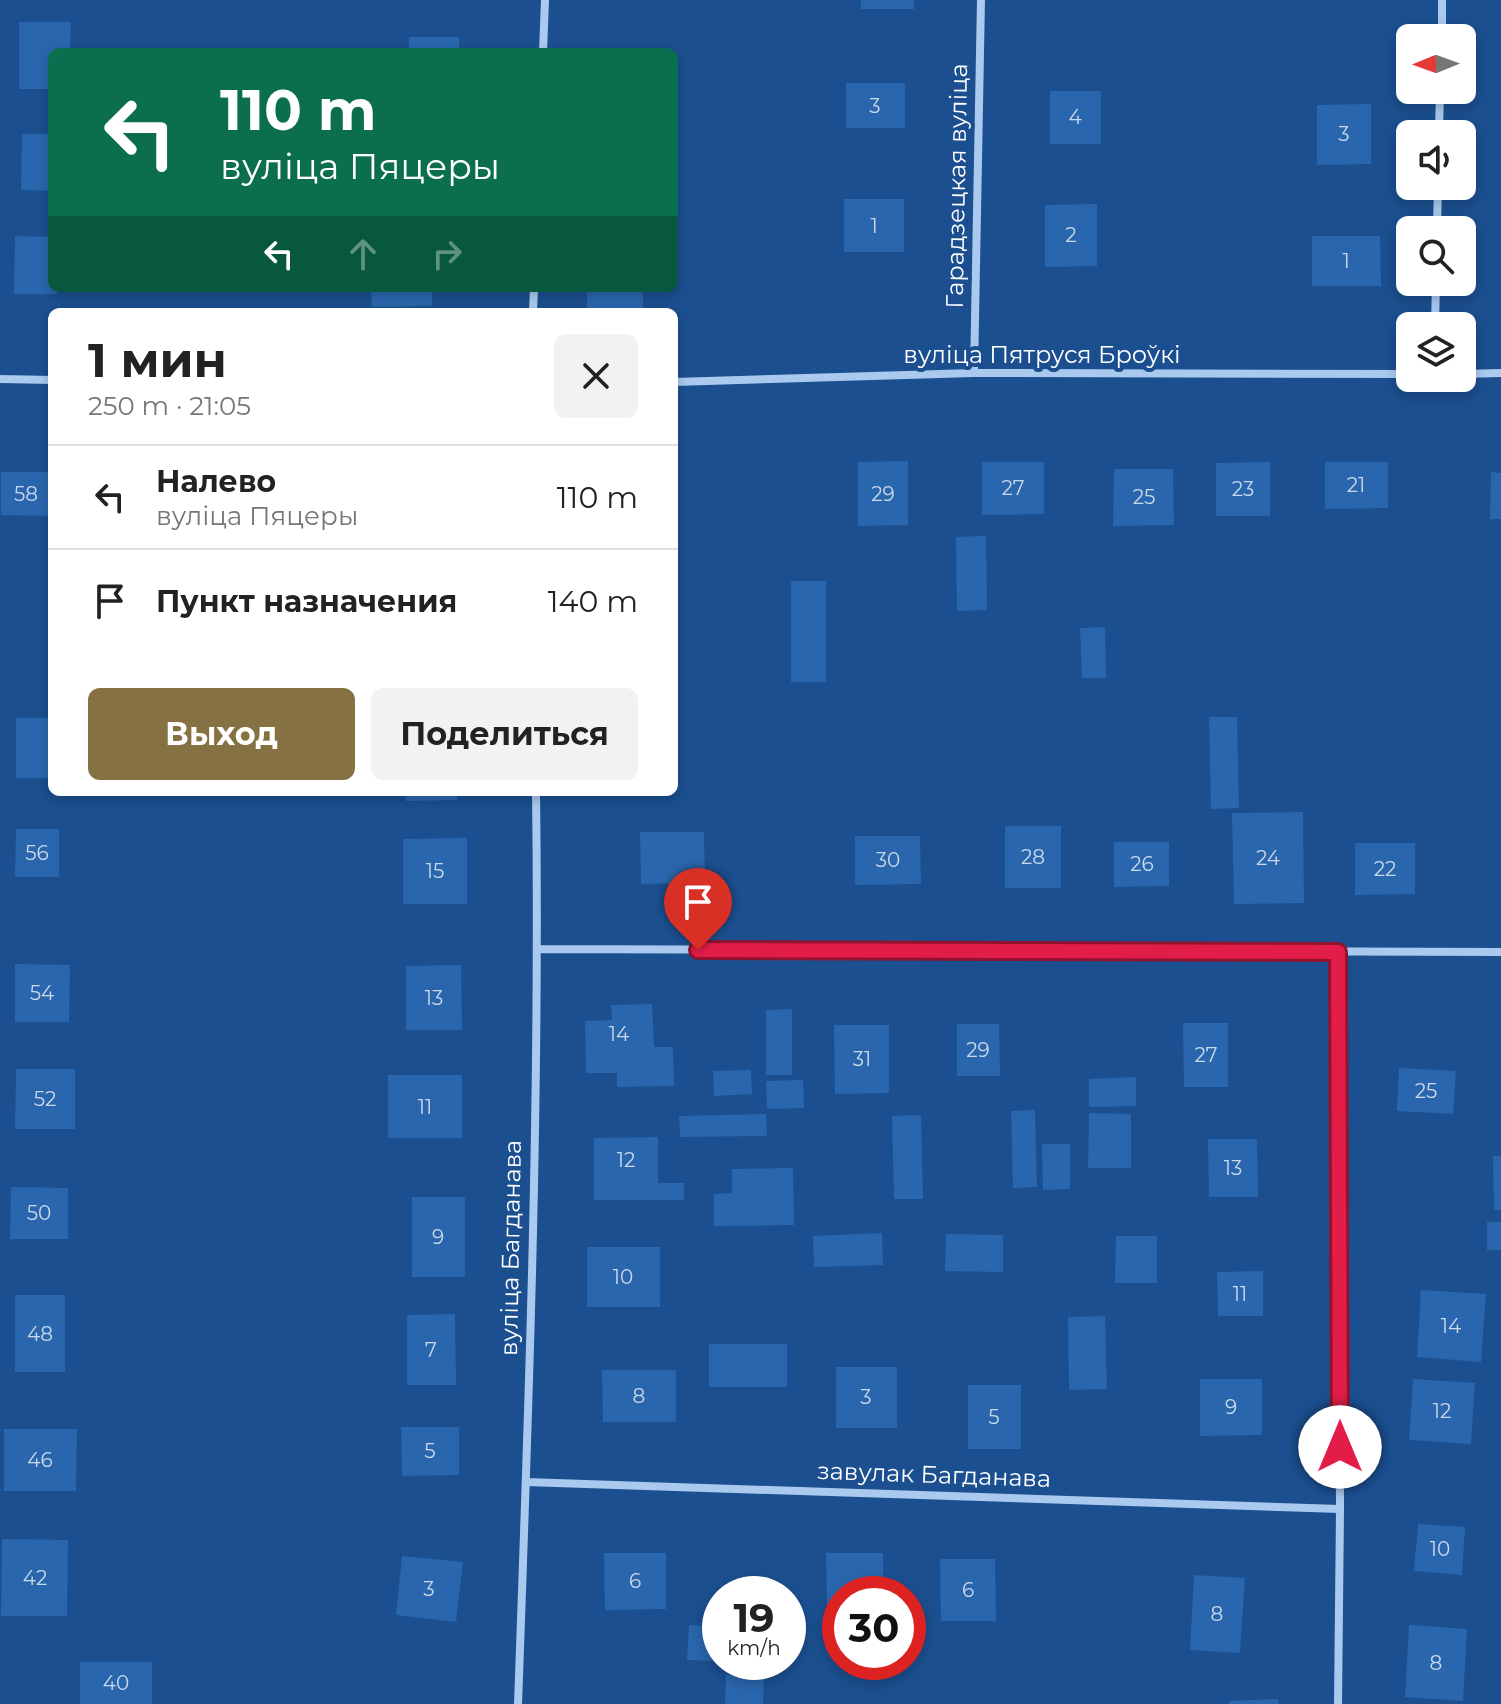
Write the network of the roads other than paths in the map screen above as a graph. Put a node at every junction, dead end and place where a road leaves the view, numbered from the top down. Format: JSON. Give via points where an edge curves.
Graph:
{"nodes":[{"id":1,"x":545,"y":0,"type":"edge"},
{"id":2,"x":981,"y":0,"type":"edge"},
{"id":3,"x":1442,"y":0,"type":"edge"},
{"id":4,"x":1442,"y":24,"type":"edge"},
{"id":5,"x":543,"y":48,"type":"edge"},
{"id":6,"x":974,"y":373,"type":"junction"},
{"id":7,"x":1501,"y":373,"type":"edge"},
{"id":8,"x":1396,"y":374,"type":"edge"},
{"id":9,"x":1476,"y":374,"type":"edge"},
{"id":10,"x":0,"y":379,"type":"edge"},
{"id":11,"x":48,"y":380,"type":"edge"},
{"id":12,"x":678,"y":382,"type":"edge"},
{"id":13,"x":536,"y":796,"type":"edge"},
{"id":14,"x":538,"y":949,"type":"junction"},
{"id":15,"x":1338,"y":952,"type":"junction"},
{"id":16,"x":1501,"y":952,"type":"edge"},
{"id":17,"x":526,"y":1482,"type":"junction"},
{"id":18,"x":1340,"y":1509,"type":"junction"},
{"id":19,"x":518,"y":1704,"type":"edge"},
{"id":20,"x":1338,"y":1704,"type":"edge"}],
"edges":[{"from":1,"to":5,"type":"street"},
{"from":2,"to":6,"type":"street","name":"Гарадзецкая вуліца"},
{"from":3,"to":4,"type":"street"},
{"from":6,"to":8,"type":"street","name":"вуліца Пятруся Броўкі"},
{"from":6,"to":12,"type":"street","name":"вуліца Пятруся Броўкі"},
{"from":7,"to":9,"type":"street"},
{"from":10,"to":11,"type":"street"},
{"from":13,"to":14,"type":"street","name":"вуліца Багданава"},
{"from":14,"to":15,"type":"street"},
{"from":14,"to":17,"type":"street","name":"вуліца Багданава"},
{"from":15,"to":16,"type":"street"},
{"from":15,"to":18,"type":"street"},
{"from":17,"to":18,"type":"street","name":"завулак Багданава"},
{"from":17,"to":19,"type":"street","name":"вуліца Багданава"},
{"from":18,"to":20,"type":"street"}]}
